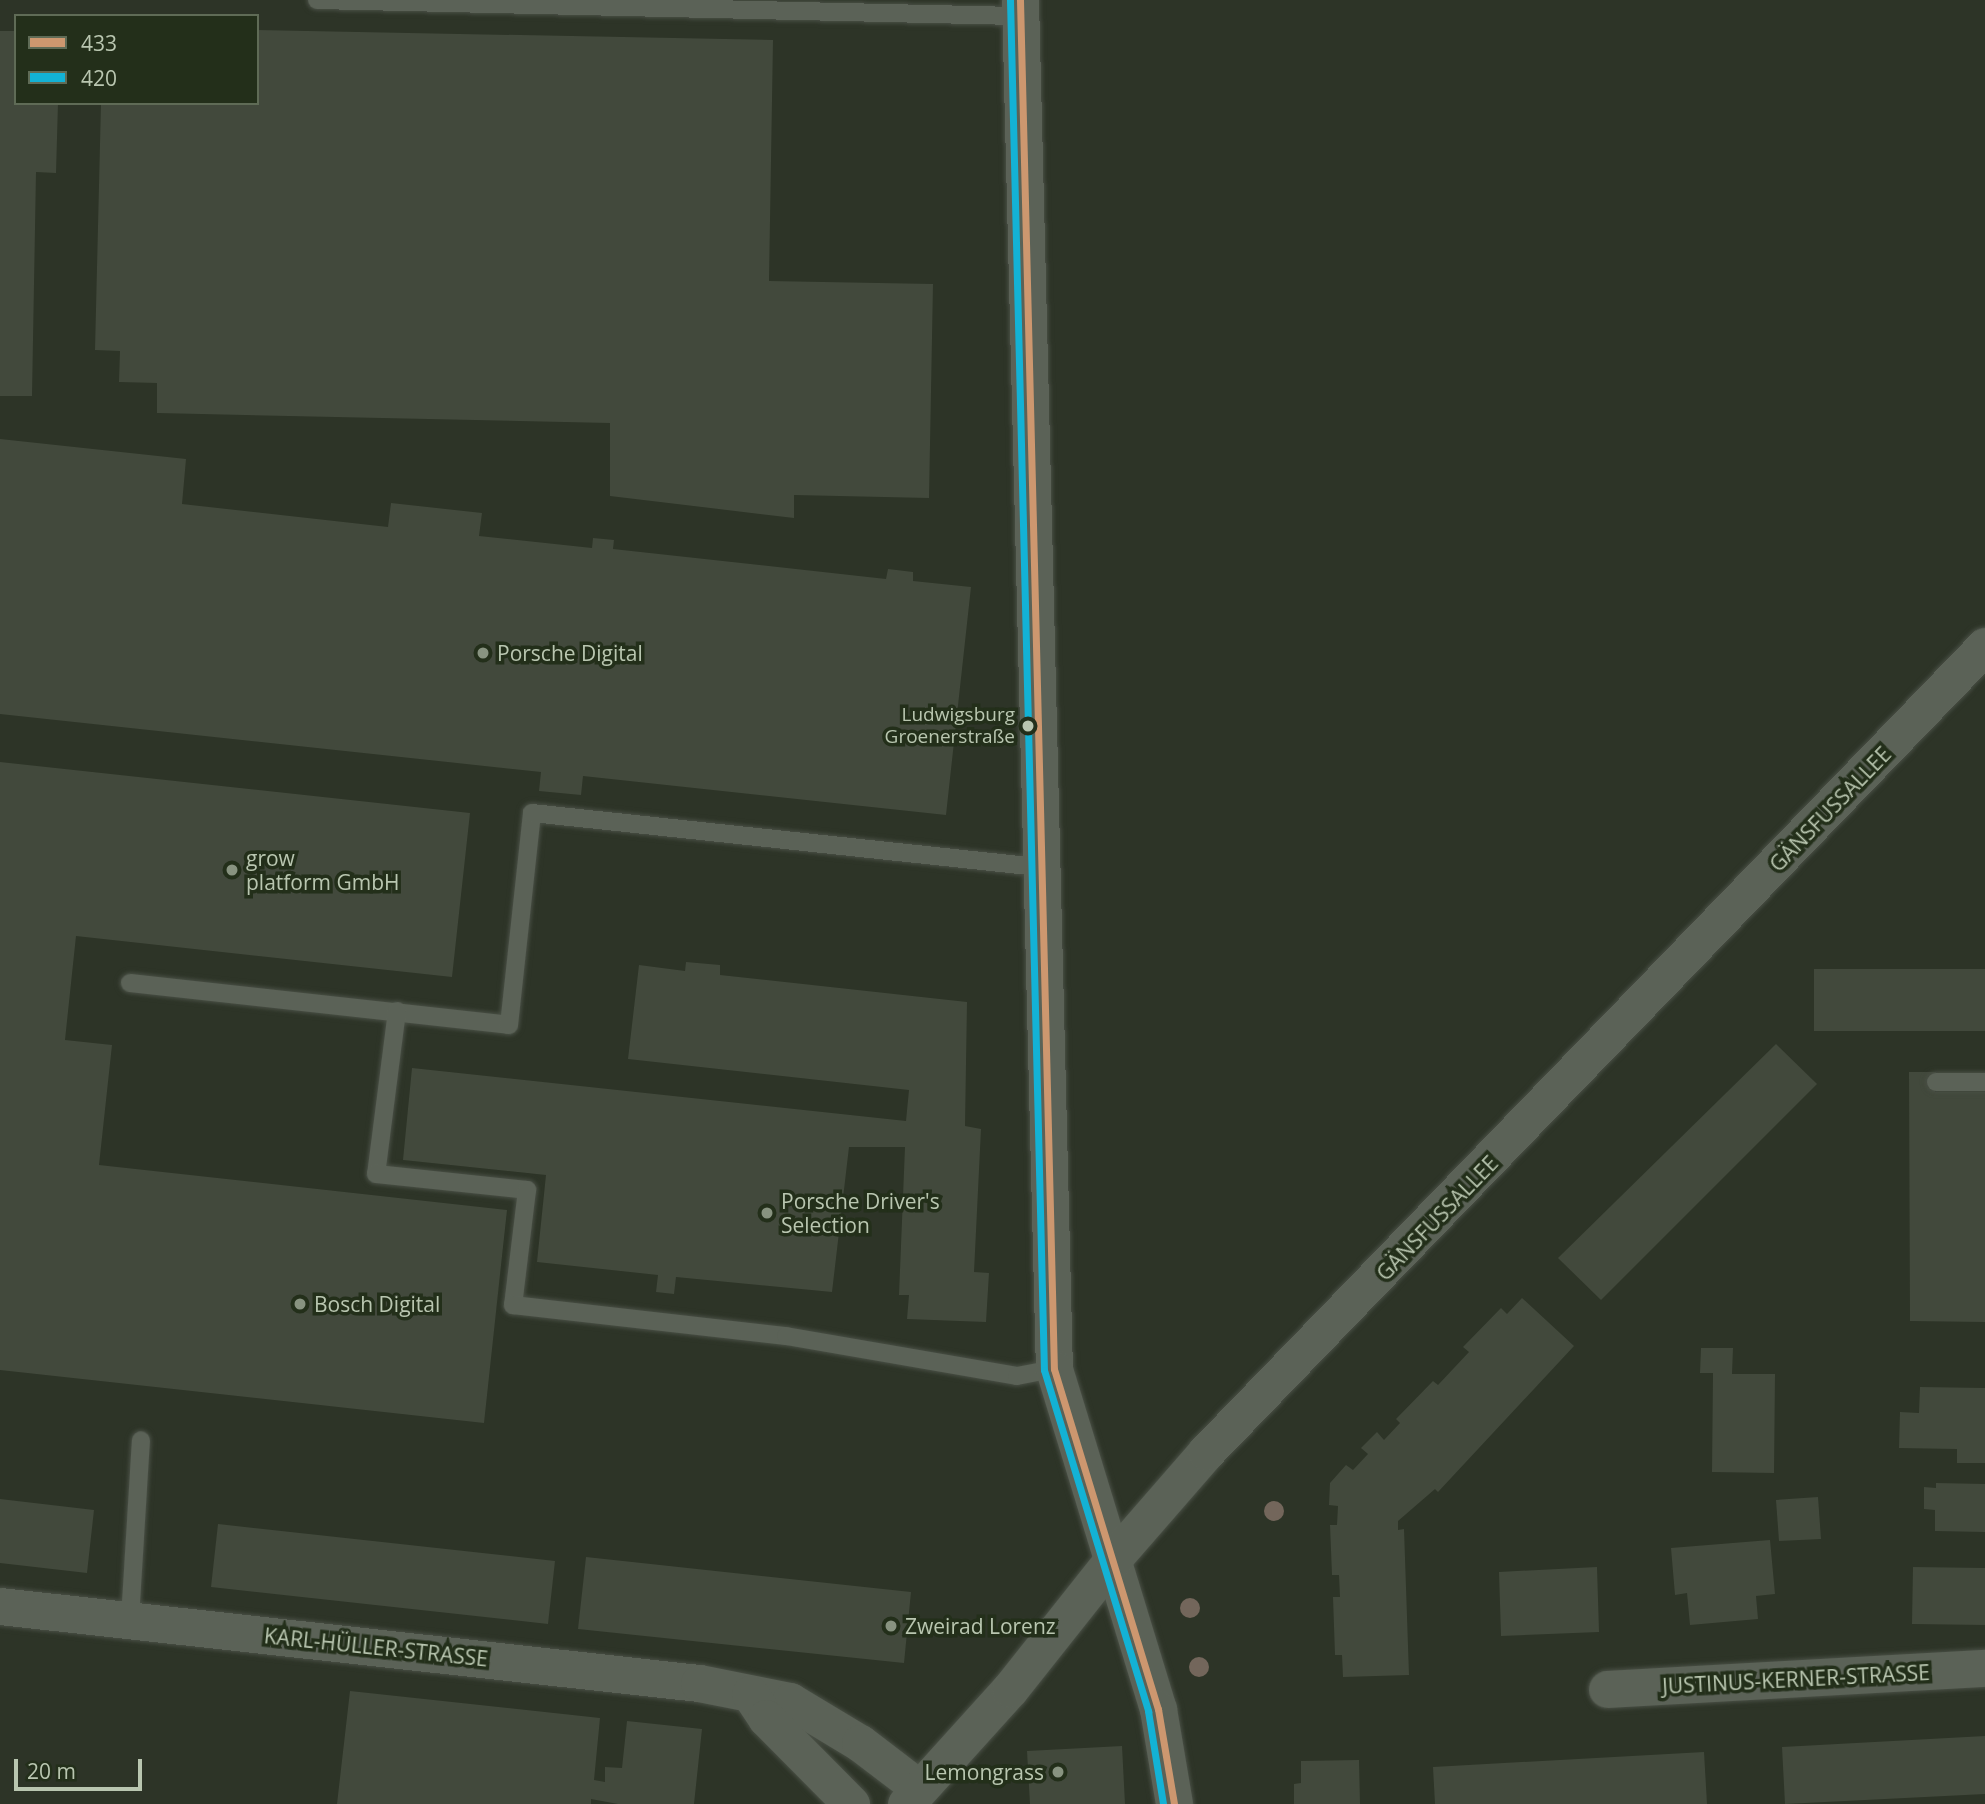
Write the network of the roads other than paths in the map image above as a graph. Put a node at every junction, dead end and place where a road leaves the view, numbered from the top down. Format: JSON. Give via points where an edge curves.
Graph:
{"nodes":[{"id":1,"x":317,"y":0,"type":"edge"},
{"id":2,"x":1019,"y":8,"type":"edge"},
{"id":3,"x":1985,"y":646,"type":"edge"},
{"id":4,"x":1038,"y":867,"type":"junction"},
{"id":5,"x":130,"y":983,"type":"dead end"},
{"id":6,"x":397,"y":1011,"type":"junction"},
{"id":7,"x":1936,"y":1082,"type":"dead end"},
{"id":8,"x":1985,"y":1082,"type":"edge"},
{"id":9,"x":1054,"y":1369,"type":"junction"},
{"id":10,"x":141,"y":1440,"type":"dead end"},
{"id":11,"x":1113,"y":1559,"type":"junction"},
{"id":12,"x":0,"y":1606,"type":"edge"},
{"id":13,"x":130,"y":1619,"type":"junction"},
{"id":14,"x":1985,"y":1668,"type":"edge"},
{"id":15,"x":1607,"y":1689,"type":"dead end"},
{"id":16,"x":750,"y":1694,"type":"junction"},
{"id":17,"x":912,"y":1796,"type":"edge"},
{"id":18,"x":851,"y":1804,"type":"edge"},
{"id":19,"x":1174,"y":1804,"type":"edge"}],
"edges":[{"from":1,"to":2,"type":"lane"},
{"from":2,"to":4,"type":"street"},
{"from":3,"to":11,"type":"street","name":"GÄNSFUSSALLEE","via":[[1206,1452]]},
{"from":4,"to":6,"type":"lane","via":[[532,813],[509,1025]]},
{"from":4,"to":9,"type":"street"},
{"from":5,"to":6,"type":"lane"},
{"from":6,"to":9,"type":"lane","via":[[376,1174],[527,1190],[513,1305],[786,1336],[1017,1376]]},
{"from":7,"to":8,"type":"lane"},
{"from":9,"to":11,"type":"street"},
{"from":10,"to":13,"type":"lane"},
{"from":11,"to":17,"type":"street","name":"GÄNSFUSSALLEE","via":[[1010,1689]]},
{"from":11,"to":19,"type":"street","via":[[1158,1709]]},
{"from":12,"to":13,"type":"street","name":"KARL-HÜLLER-STRASSE"},
{"from":13,"to":16,"type":"street","name":"KARL-HÜLLER-STRASSE","via":[[699,1683]]},
{"from":14,"to":15,"type":"street","name":"JUSTINUS-KERNER-STRASSE"},
{"from":16,"to":17,"type":"street","name":"KARL-HÜLLER-STRASSE","via":[[790,1701],[860,1743]]},
{"from":16,"to":18,"type":"street","via":[[766,1718]]}]}
